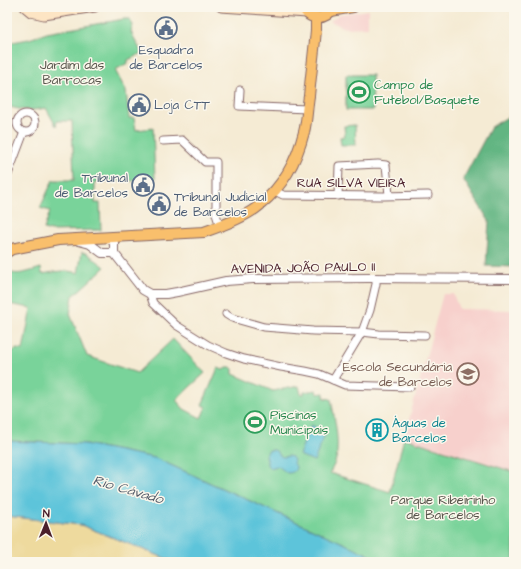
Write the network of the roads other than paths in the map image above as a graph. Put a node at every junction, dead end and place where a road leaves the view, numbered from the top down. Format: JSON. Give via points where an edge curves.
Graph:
{"nodes":[{"id":1,"x":26,"y":7,"type":"edge"},
{"id":2,"x":61,"y":7,"type":"edge"},
{"id":3,"x":94,"y":7,"type":"edge"},
{"id":4,"x":221,"y":7,"type":"edge"},
{"id":5,"x":353,"y":7,"type":"edge"},
{"id":6,"x":333,"y":9,"type":"edge"},
{"id":7,"x":309,"y":13,"type":"edge"},
{"id":8,"x":240,"y":90,"type":"dead end"},
{"id":9,"x":307,"y":110,"type":"junction"},
{"id":10,"x":24,"y":132,"type":"dead end"},
{"id":11,"x":163,"y":141,"type":"dead end"},
{"id":12,"x":7,"y":177,"type":"edge"},
{"id":13,"x":275,"y":191,"type":"junction"},
{"id":14,"x":428,"y":194,"type":"dead end"},
{"id":15,"x":389,"y":195,"type":"junction"},
{"id":16,"x":338,"y":196,"type":"junction"},
{"id":17,"x":220,"y":227,"type":"junction"},
{"id":18,"x":125,"y":236,"type":"junction"},
{"id":19,"x":106,"y":237,"type":"junction"},
{"id":20,"x":74,"y":239,"type":"junction"},
{"id":21,"x":7,"y":252,"type":"edge"},
{"id":22,"x":102,"y":253,"type":"junction"},
{"id":23,"x":114,"y":253,"type":"junction"},
{"id":24,"x":376,"y":278,"type":"junction"},
{"id":25,"x":514,"y":279,"type":"edge"},
{"id":26,"x":150,"y":294,"type":"junction"},
{"id":27,"x":226,"y":314,"type":"dead end"},
{"id":28,"x":362,"y":332,"type":"junction"},
{"id":29,"x":425,"y":335,"type":"dead end"},
{"id":30,"x":333,"y":380,"type":"junction"},
{"id":31,"x":410,"y":387,"type":"dead end"}],
"edges":[{"from":1,"to":3,"type":"main road","via":[[31,12],[44,15]]},
{"from":2,"to":3,"type":"street"},
{"from":4,"to":7,"type":"main road"},
{"from":5,"to":6,"type":"main road"},
{"from":6,"to":7,"type":"main road","via":[[326,16]]},
{"from":7,"to":9,"type":"main road","via":[[316,30]]},
{"from":8,"to":9,"type":"street","via":[[239,106]]},
{"from":9,"to":13,"type":"main road","via":[[305,131],[299,150]]},
{"from":10,"to":12,"type":"street"},
{"from":11,"to":17,"type":"street","via":[[182,140],[206,162],[216,162],[216,214]]},
{"from":13,"to":16,"type":"street","name":"RUA SILVA VIEIRA","via":[[283,195]]},
{"from":13,"to":17,"type":"main road","via":[[260,205]]},
{"from":14,"to":15,"type":"street","name":"RUA SILVA VIEIRA"},
{"from":15,"to":16,"type":"street","name":"RUA SILVA VIEIRA"},
{"from":15,"to":16,"type":"street","via":[[386,165],[378,164],[339,166]]},
{"from":17,"to":18,"type":"main road","via":[[204,232]]},
{"from":18,"to":19,"type":"main road"},
{"from":18,"to":23,"type":"street"},
{"from":19,"to":20,"type":"main road"},
{"from":19,"to":22,"type":"street","via":[[96,243]]},
{"from":19,"to":23,"type":"street","via":[[114,242]]},
{"from":20,"to":21,"type":"main road","via":[[51,240]]},
{"from":20,"to":22,"type":"street","via":[[90,244]]},
{"from":22,"to":23,"type":"street"},
{"from":23,"to":26,"type":"street","via":[[143,290]]},
{"from":24,"to":25,"type":"street","name":"AVENIDA JOÃO PAULO II"},
{"from":24,"to":26,"type":"street","name":"AVENIDA JOÃO PAULO II","via":[[254,279],[166,294]]},
{"from":24,"to":28,"type":"street","via":[[370,310]]},
{"from":26,"to":30,"type":"street","via":[[153,303],[176,325],[208,345],[244,359],[319,374]]},
{"from":27,"to":28,"type":"street","via":[[264,327]]},
{"from":28,"to":29,"type":"street"},
{"from":28,"to":30,"type":"street"},
{"from":30,"to":31,"type":"street","via":[[354,386]]}]}
